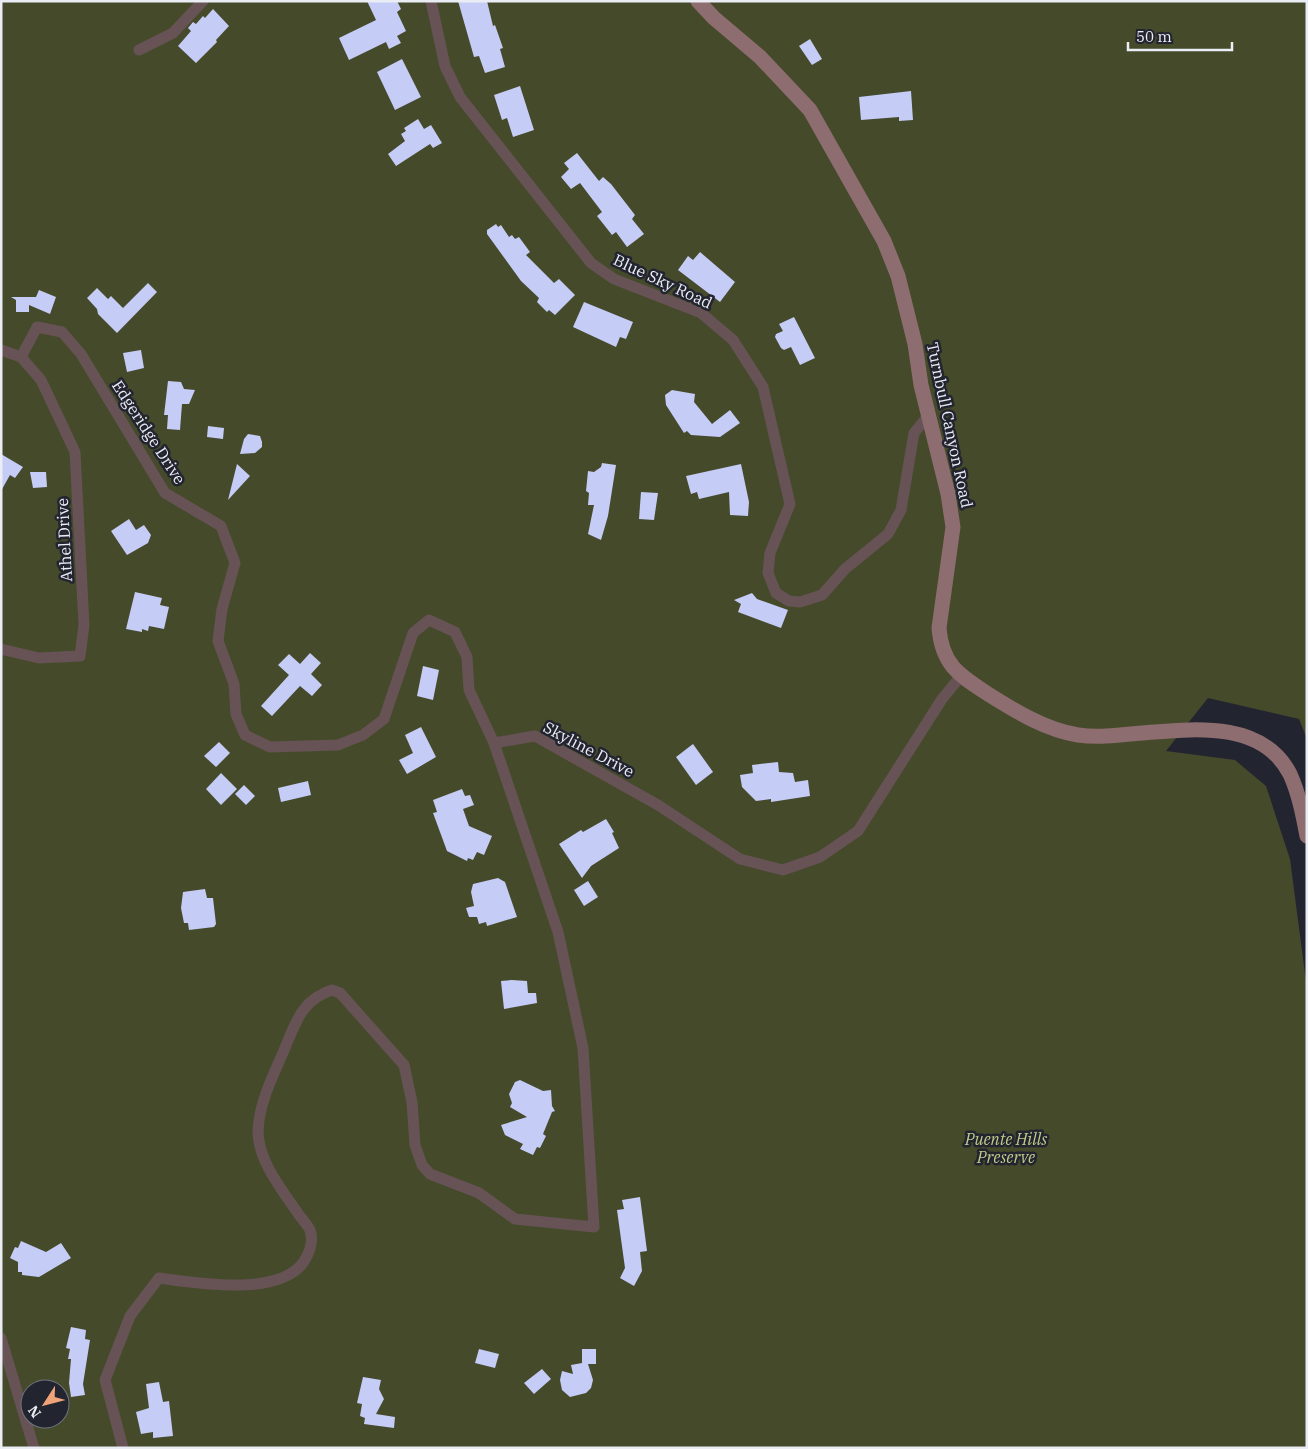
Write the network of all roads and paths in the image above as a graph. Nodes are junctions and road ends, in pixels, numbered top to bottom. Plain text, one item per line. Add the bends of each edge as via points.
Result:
1 (203, 1) edge
2 (431, 1) edge
3 (698, 1) edge
4 (139, 50) dead end
5 (1, 350) edge
6 (20, 356) junction
7 (929, 415) junction
8 (1, 649) edge
9 (961, 676) junction
10 (494, 743) junction
11 (1307, 836) edge
12 (1, 1338) edge
13 (34, 1448) edge
14 (123, 1448) edge

1 - 4 street via 173,33
2 - 7 street, Blue Sky Road via 445,66 460,97 591,263 614,278 701,314 733,340 763,387 790,504 770,553 768,573 776,593 800,602 822,595 845,569 888,534 901,510 914,432
3 - 7 street, Turnbull Canyon Road via 810,110 884,241 898,276
5 - 6 street
6 - 8 street, Athel Drive via 41,380 75,452 84,626 80,656 40,658
6 - 10 street, Edgeridge Drive via 37,327 62,332 81,354 165,493 221,526 235,563 222,608 218,641 234,684 236,714 245,735 270,747 338,744 363,735 384,719 413,634 430,620 455,632 467,657 469,690
7 - 9 street, Turnbull Canyon Road via 948,494 952,527 940,609 940,643 951,666
9 - 10 street, Skyline Drive via 942,699 858,831 820,857 783,870 740,859 658,805 534,736
9 - 11 street, Turnbull Canyon Road via 1026,716 1077,734 1102,736 1213,730 1260,742 1289,773
10 - 14 street via 558,932 583,1048 594,1226 515,1219 478,1193 430,1174 422,1165 415,1145 412,1102 404,1065 340,993 332,990 317,994 298,1015 266,1093 258,1131 266,1164 310,1230 311,1246 304,1264 274,1281 221,1286 159,1278 130,1316 105,1380
12 - 13 street

